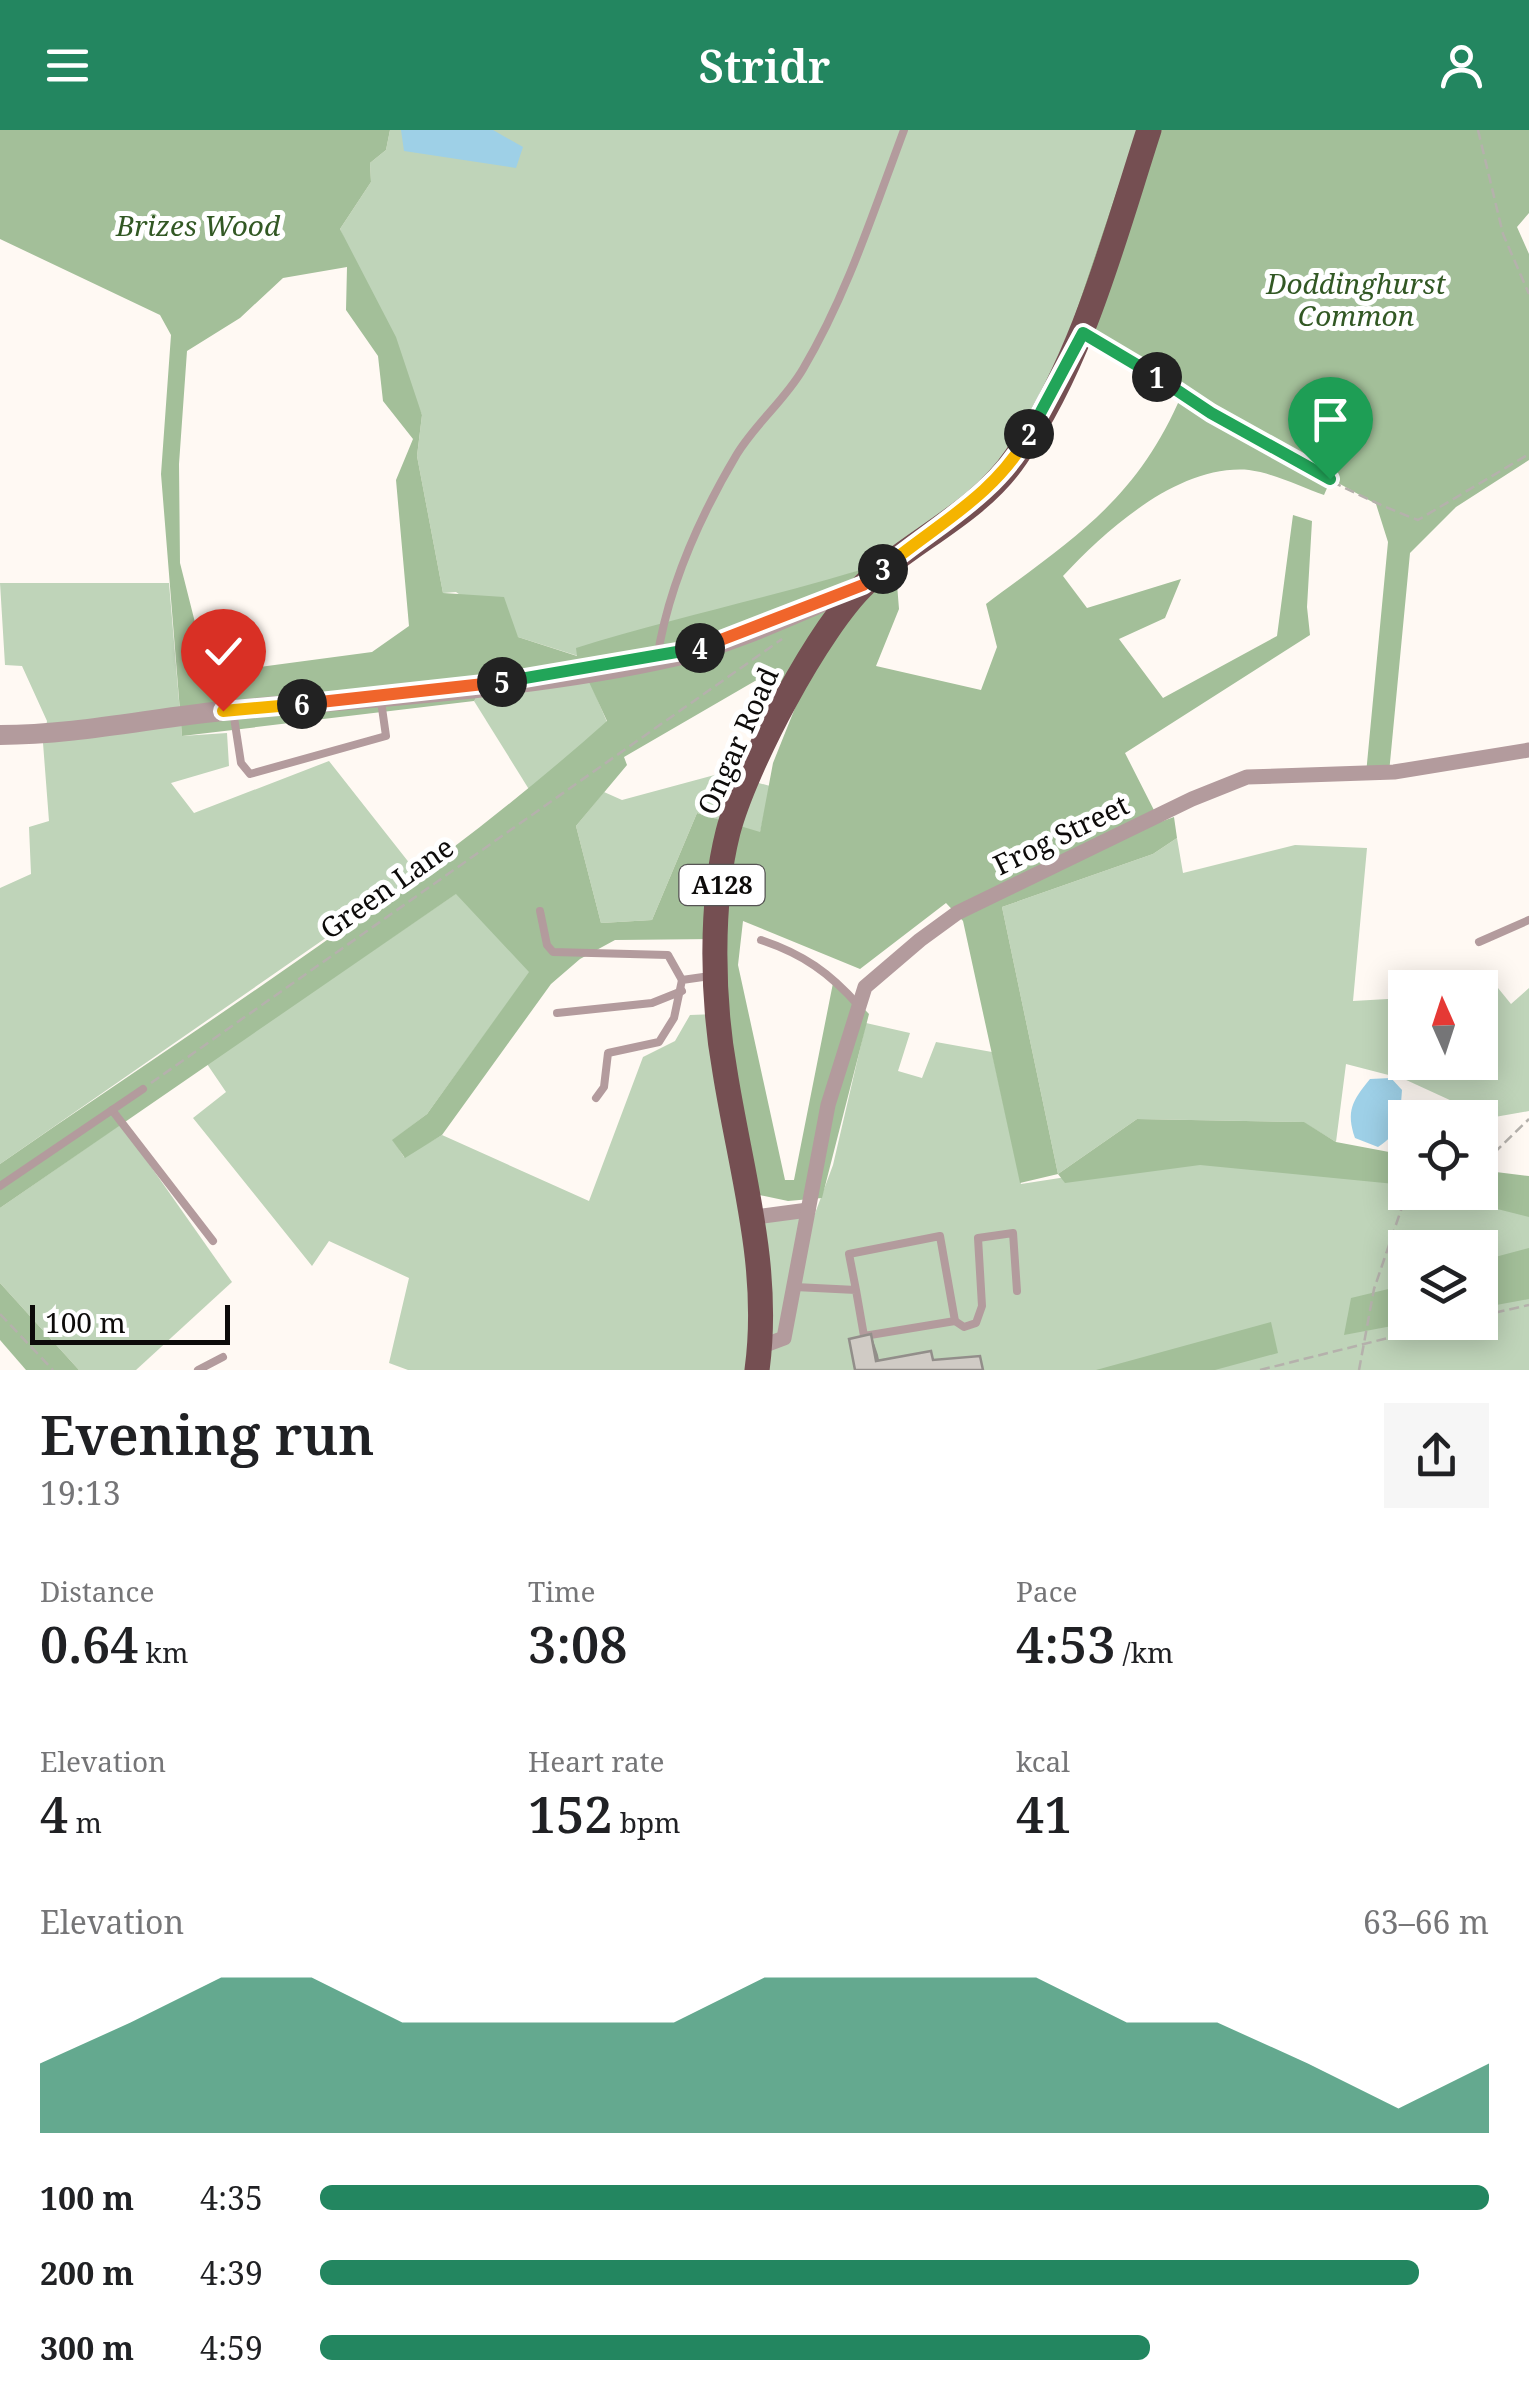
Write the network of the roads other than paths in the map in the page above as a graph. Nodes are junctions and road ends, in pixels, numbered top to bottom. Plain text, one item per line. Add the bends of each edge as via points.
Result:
1 (904, 130) edge
2 (1149, 130) edge
3 (863, 585) junction
4 (815, 604) junction
5 (831, 628) junction
6 (657, 659) junction
7 (380, 697) junction
8 (234, 710) junction
9 (0, 735) edge
10 (1529, 750) edge
11 (540, 911) dead end
12 (1529, 920) edge
13 (761, 940) dead end
14 (1478, 942) dead end
15 (715, 976) junction
16 (682, 980) junction
17 (682, 991) junction
18 (860, 1006) junction
19 (557, 1013) dead end
20 (144, 1088) road end
21 (596, 1098) dead end
22 (112, 1110) junction
23 (0, 1186) edge
24 (808, 1210) junction
25 (755, 1217) junction
26 (212, 1241) dead end
27 (795, 1287) junction
28 (856, 1290) junction
29 (1017, 1292) dead end
30 (955, 1321) junction
31 (223, 1358) dead end
32 (759, 1359) edge
33 (198, 1370) edge

1 - 6 lane via 859,251 803,370 738,453 698,533 665,608
2 - 3 main road, Ongar Road / A128 via 1083,333 1015,458 972,504
3 - 4 street
3 - 5 main road, Ongar Road / A128
4 - 5 street
4 - 6 street via 727,640
5 - 15 main road, Ongar Road / A128 via 780,713 728,831
6 - 7 street
7 - 8 street
7 - 8 lane via 386,736 250,774 241,763
8 - 9 street
10 - 18 street, Frog Street via 1394,772 1247,777 957,913 865,987
11 - 16 lane via 554,952 668,956
12 - 14 lane
13 - 18 lane via 801,954
15 - 16 lane
15 - 25 main road, Ongar Road / A128 via 724,1072
16 - 17 lane
17 - 19 lane via 652,1003
17 - 21 lane via 659,1042 608,1054
18 - 24 street, Frog Street via 828,1106
20 - 22 lane
22 - 23 lane
22 - 26 lane
24 - 25 street
24 - 27 street, Frog Street
25 - 32 main road, Ongar Road / A128
27 - 28 lane
27 - 32 street, Frog Street via 784,1338
28 - 30 lane via 864,1336
28 - 30 lane via 849,1254 940,1236
29 - 30 lane via 1012,1234 978,1238 982,1306 976,1323
31 - 33 lane

